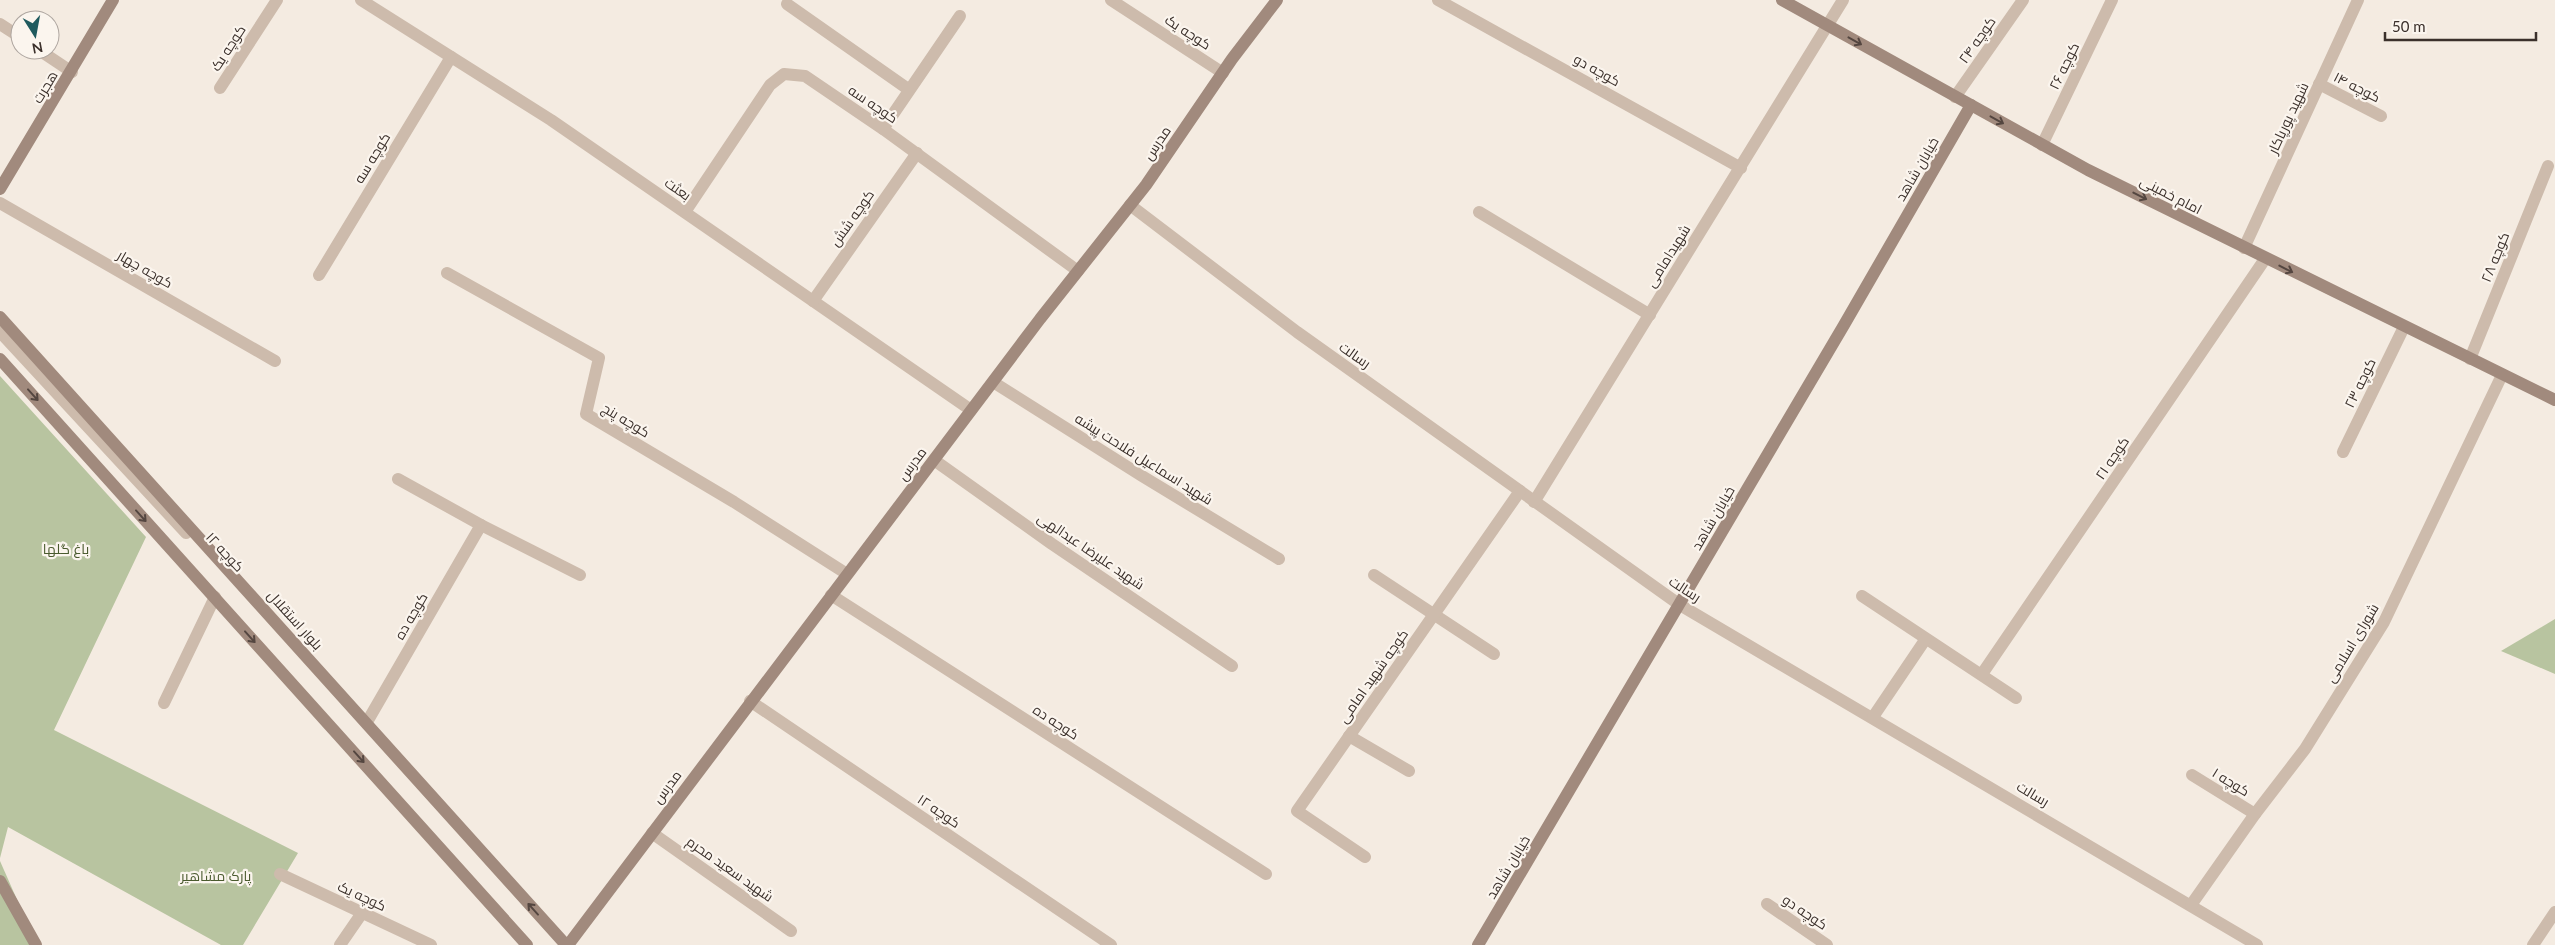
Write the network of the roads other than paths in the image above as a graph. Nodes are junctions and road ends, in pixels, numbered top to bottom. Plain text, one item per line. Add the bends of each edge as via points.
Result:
1 (113, 0) edge
2 (277, 0) edge
3 (362, 0) edge
4 (1111, 0) edge
5 (1277, 0) edge
6 (1438, 0) edge
7 (1782, 0) edge
8 (1843, 0) edge
9 (2023, 0) edge
10 (2112, 0) edge
11 (2358, 0) edge
12 (787, 4) dead end
13 (381, 5) edge
14 (960, 16) dead end
15 (1828, 26) junction
16 (451, 57) junction
17 (54, 60) edge
18 (72, 72) junction
19 (1222, 73) junction
20 (2319, 84) junction
21 (220, 88) dead end
22 (908, 89) junction
23 (1956, 97) junction
24 (1971, 105) junction
25 (2381, 116) dead end
26 (883, 128) junction
27 (2042, 145) junction
28 (916, 153) junction
29 (2548, 166) dead end
30 (1740, 168) junction
31 (0, 189) edge
32 (0, 203) edge
33 (1130, 205) junction
34 (685, 212) junction
35 (1479, 212) dead end
36 (2244, 248) junction
37 (2265, 259) junction
38 (1078, 271) junction
39 (447, 273) dead end
40 (319, 275) dead end
41 (813, 301) junction
42 (1650, 315) junction
43 (0, 317) edge
44 (2404, 327) junction
45 (0, 332) edge
46 (0, 359) edge
47 (2470, 359) junction
48 (275, 361) dead end
49 (2502, 375) junction
50 (993, 382) junction
51 (2555, 400) edge
52 (972, 410) junction
53 (2343, 452) dead end
54 (934, 460) junction
55 (398, 479) dead end
56 (1520, 491) junction
57 (1534, 502) junction
58 (481, 526) junction
59 (1279, 559) dead end
60 (847, 574) junction
61 (580, 575) dead end
62 (1374, 575) dead end
63 (831, 595) junction
64 (1862, 596) dead end
65 (215, 598) junction
66 (1680, 605) junction
67 (1434, 613) junction
68 (1925, 640) junction
69 (1494, 654) dead end
70 (1232, 666) dead end
71 (1982, 674) junction
72 (2016, 698) dead end
73 (750, 701) junction
74 (164, 703) dead end
75 (1873, 717) junction
76 (367, 722) junction
77 (1349, 736) junction
78 (1409, 771) dead end
79 (2192, 775) dead end
80 (428, 793) junction
81 (2254, 814) junction
82 (652, 833) junction
83 (1365, 857) dead end
84 (280, 874) dead end
85 (1266, 874) dead end
86 (0, 881) edge
87 (1767, 904) dead end
88 (2191, 905) junction
89 (2555, 912) edge
90 (362, 913) junction
91 (791, 931) dead end
92 (36, 945) edge
93 (340, 945) edge
94 (431, 945) edge
95 (527, 945) edge
96 (567, 945) edge
97 (1111, 945) edge
98 (1478, 945) edge
99 (1827, 945) edge
100 (2257, 945) edge
101 (2533, 945) edge

1 - 18 main road, هجرت
2 - 21 street, کوچه یک
3 - 13 street, بعثت
4 - 19 street, کوچه یک
5 - 19 main road, مدرس
6 - 30 street, کوچه دو
7 - 15 main road, امام خمینی
8 - 15 street, شهیدامامی
9 - 23 street, کوچه ۲۴
10 - 27 street, کوچه ۲۶
11 - 20 street, شهید پورپاکار
12 - 22 street
13 - 16 street, بعثت
14 - 22 street
15 -> 23 main road, امام خمینی
15 - 30 street, شهیدامامی
16 - 34 street, بعثت via 551,120
16 - 40 street, کوچه سه
17 - 18 street
18 - 31 main road, هجرت
19 - 33 main road, مدرس
20 - 25 street, کوچه ۱۴
20 - 36 street, شهید پورپاکار
22 - 26 street
23 - 24 main road, امام خمینی
24 -> 27 main road, امام خمینی
24 - 66 main road, خیابان شاهد
26 - 28 street, کوچه سه
26 - 34 street, کوچه سه via 805,76 784,74 770,84
27 -> 36 main road, امام خمینی
28 - 38 street, کوچه سه
28 - 41 street, کوچه شش
29 - 47 street, کوچه ۲۸
30 - 42 street, شهیدامامی
32 - 48 street, کوچه چهار
33 - 38 main road, مدرس
33 - 56 street, رسالت via 1297,332
34 - 41 street, بعثت
35 - 42 street
36 - 37 main road, امام خمینی
37 -> 44 main road, امام خمینی
37 - 71 street, کوچه ۲۱
38 - 50 main road, مدرس
39 - 60 street, کوچه پنج via 599,358 586,414
41 - 52 street, بعثت
42 - 57 street, شهیدامامی
43 - 76 main road, بلوار استقلال
44 - 47 main road, امام خمینی
44 - 53 street, کوچه ۲۳
45 - 80 street, کوچه ۱۲
46 -> 65 main road
47 - 49 main road, امام خمینی
49 - 51 main road, امام خمینی
49 - 81 street, شورای اسلامی via 2384,622 2305,748
50 - 52 main road, مدرس
50 - 59 street, شهید اسماعیل فلاحت پیشه
52 - 54 main road, مدرس
54 - 60 main road, مدرس
54 - 70 street, شهید علیرضا عبدالهی
55 - 58 street
56 - 57 street, رسالت
56 - 67 street, کوچه شهید امامی
57 - 66 street, رسالت
58 - 61 street
58 - 76 street, کوچه ده
60 - 63 main road, مدرس
62 - 67 street
63 - 73 main road, مدرس
63 - 85 street, کوچه ده
64 - 68 street
65 - 74 street
65 -> 95 main road
66 - 75 street, رسالت
66 - 98 main road, خیابان شاهد
67 - 69 street
67 - 77 street, کوچه شهید امامی
68 - 71 street
68 - 75 street
71 - 72 street
73 - 82 main road, مدرس
73 - 97 street, کوچه ۱۲
75 - 88 street, رسالت
76 - 80 main road, بلوار استقلال
77 - 78 street
77 - 83 street, کوچه شهید امامی via 1297,810
79 - 81 street, کوچه ۱
96 -> 80 main road, بلوار استقلال
81 - 88 street, شورای اسلامی
82 - 91 street, شهید سعید محرم
82 - 96 main road, مدرس
84 - 90 street, کوچه یک
86 - 92 main road
87 - 99 street, کوچه دو
88 - 100 street, رسالت
89 - 101 street
90 - 93 street
90 - 94 street, کوچه یک

